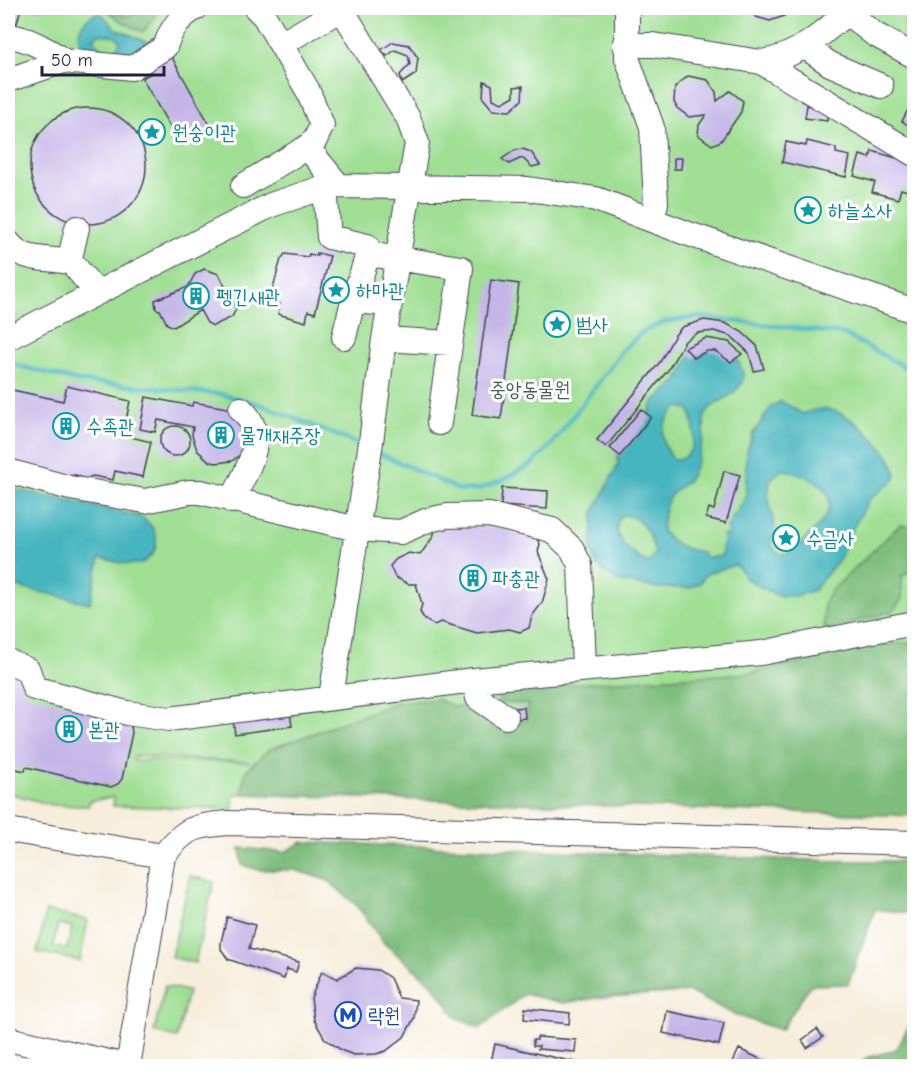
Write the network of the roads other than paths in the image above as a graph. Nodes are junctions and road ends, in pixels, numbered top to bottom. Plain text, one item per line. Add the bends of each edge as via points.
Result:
1 (196, 8) edge
2 (256, 8) edge
3 (342, 8) edge
4 (627, 8) edge
5 (848, 10) edge
6 (8, 36) edge
7 (281, 44) junction
8 (625, 45) junction
9 (804, 46) junction
10 (915, 56) edge
11 (64, 61) junction
12 (761, 62) junction
13 (8, 80) edge
14 (880, 86) dead end
15 (307, 147) junction
16 (915, 154) edge
17 (243, 186) dead end
18 (332, 186) junction
19 (409, 187) junction
20 (652, 220) junction
21 (77, 228) dead end
22 (9, 249) edge
23 (368, 254) junction
24 (399, 257) junction
25 (69, 262) junction
26 (96, 293) junction
27 (353, 301) junction
28 (390, 304) junction
29 (915, 311) edge
30 (344, 337) dead end
31 (8, 338) edge
32 (384, 339) junction
33 (450, 343) junction
34 (241, 409) dead end
35 (439, 423) dead end
36 (8, 471) edge
37 (232, 501) junction
38 (357, 529) junction
39 (915, 623) edge
40 (8, 661) edge
41 (584, 668) junction
42 (474, 680) junction
43 (331, 697) junction
44 (507, 717) dead end
45 (8, 830) edge
46 (915, 843) edge
47 (162, 856) junction
48 (8, 1039) edge
49 (127, 1066) edge

1 - 11 street via 178,21 165,47 132,68
2 - 7 street
3 - 7 street
3 - 19 street via 414,128 417,143
4 - 8 street
5 - 9 street
5 - 10 street via 874,34
6 - 11 street
7 - 15 street via 322,125
8 - 12 street via 653,45
8 - 20 street via 633,79 652,127 656,202
9 - 12 street via 787,56
9 - 14 street via 830,64
11 - 13 street
12 - 16 street
15 - 17 street
15 - 18 street
18 - 19 street
18 - 23 street via 329,237 367,246
18 - 26 street via 271,206
19 - 20 street via 528,189 596,200
19 - 24 street
20 - 29 street
21 - 25 street
22 - 25 street via 36,260
23 - 24 street
23 - 27 street
24 - 28 street
24 - 33 street via 461,268
25 - 26 street via 80,270
26 - 31 street
27 - 28 street
27 - 30 street
28 - 32 street
32 - 33 street
32 - 38 street
33 - 35 street
34 - 37 street via 252,419 257,439
36 - 37 street via 70,488 145,501 189,492
37 - 38 street
38 - 41 street via 400,532 447,516 489,515 552,530 572,549 580,566
38 - 43 street
39 - 41 street via 761,653
40 - 43 street via 28,670 34,688 127,713 169,719
41 - 42 street
42 - 43 street
42 - 44 street via 478,698
45 - 47 street
46 - 47 street via 228,823 195,826 179,836
47 - 49 street
48 - 49 street

